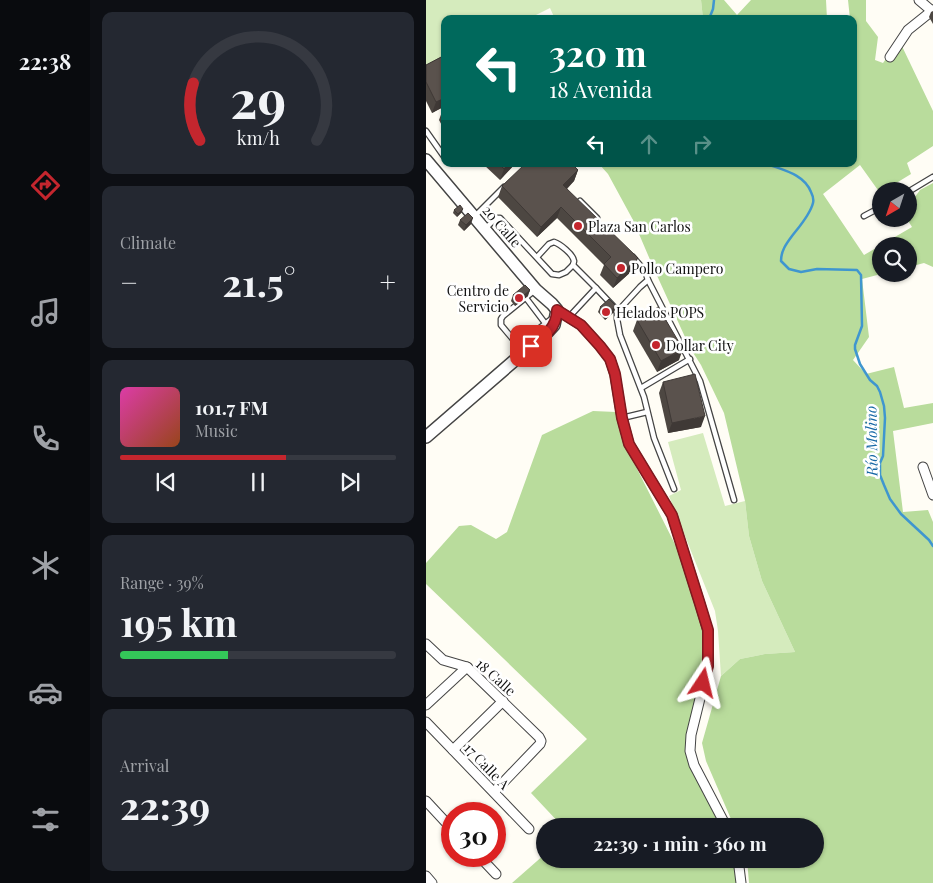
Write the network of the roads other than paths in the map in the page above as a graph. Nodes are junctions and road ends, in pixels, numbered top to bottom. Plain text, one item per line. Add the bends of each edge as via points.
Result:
1 (919, 0) edge
2 (932, 10) edge
3 (890, 57) dead end
4 (426, 131) edge
5 (441, 152) edge
6 (426, 160) edge
7 (933, 177) edge
8 (510, 182) edge
9 (917, 187) edge
10 (580, 201) edge
11 (872, 212) edge
12 (864, 216) dead end
13 (474, 217) junction
14 (600, 222) edge
15 (484, 228) junction
16 (628, 251) edge
17 (537, 257) junction
18 (573, 265) junction
19 (648, 280) junction
20 (596, 288) junction
21 (536, 290) junction
22 (526, 298) junction
23 (662, 306) junction
24 (655, 311) edge
25 (557, 312) junction
26 (617, 312) junction
27 (569, 317) junction
28 (545, 324) junction
29 (690, 359) junction
30 (641, 388) junction
31 (647, 412) junction
32 (622, 418) junction
33 (426, 437) edge
34 (923, 467) dead end
35 (674, 490) dead end
36 (933, 494) edge
37 (734, 500) dead end
38 (426, 644) edge
39 (467, 667) junction
40 (503, 701) junction
41 (426, 705) edge
42 (426, 722) edge
43 (453, 750) junction
44 (494, 792) junction
45 (426, 801) edge
46 (441, 817) edge
47 (722, 818) edge
48 (529, 829) dead end
49 (489, 867) edge
50 (739, 868) edge
51 (496, 874) dead end
52 (426, 876) edge
53 (432, 883) edge
54 (741, 883) edge

1 - 2 street
2 - 3 street via 908,30
4 - 5 lane
6 - 13 street, 20 Calle
7 - 9 lane
8 - 13 lane
10 - 14 lane
11 - 12 lane
13 - 15 street, 20 Calle
15 - 17 lane via 500,218
15 - 21 street, 20 Calle
16 - 19 lane via 645,271
17 - 18 lane via 552,274 559,276
17 - 18 lane via 554,242 572,257
18 - 20 lane
19 - 23 lane
19 - 26 lane
20 - 26 lane
20 - 27 lane
21 - 22 lane
21 - 25 street, 20 Calle
22 - 28 lane
22 - 28 lane via 501,319 501,325 519,344
23 - 24 lane
23 - 29 lane
25 - 27 street
25 - 28 lane
25 - 33 street via 554,325 541,339
26 - 30 lane via 620,334
27 - 32 street via 581,325 610,359
29 - 30 lane
29 - 37 lane via 700,380
30 - 31 lane
31 - 32 lane
31 - 35 lane
32 - 47 street via 629,444 672,515 708,630 708,666 690,751
34 - 36 street
38 - 39 street, 18 Calle via 444,660
39 - 40 street, 18 Calle
39 - 41 street
40 - 43 street
40 - 44 street, 18 Calle via 541,740
42 - 43 street, 17 Calle A
43 - 44 street, 17 Calle A
44 - 48 street, 17 Calle A
45 - 46 street
49 - 51 street
50 - 54 street
52 - 53 street

